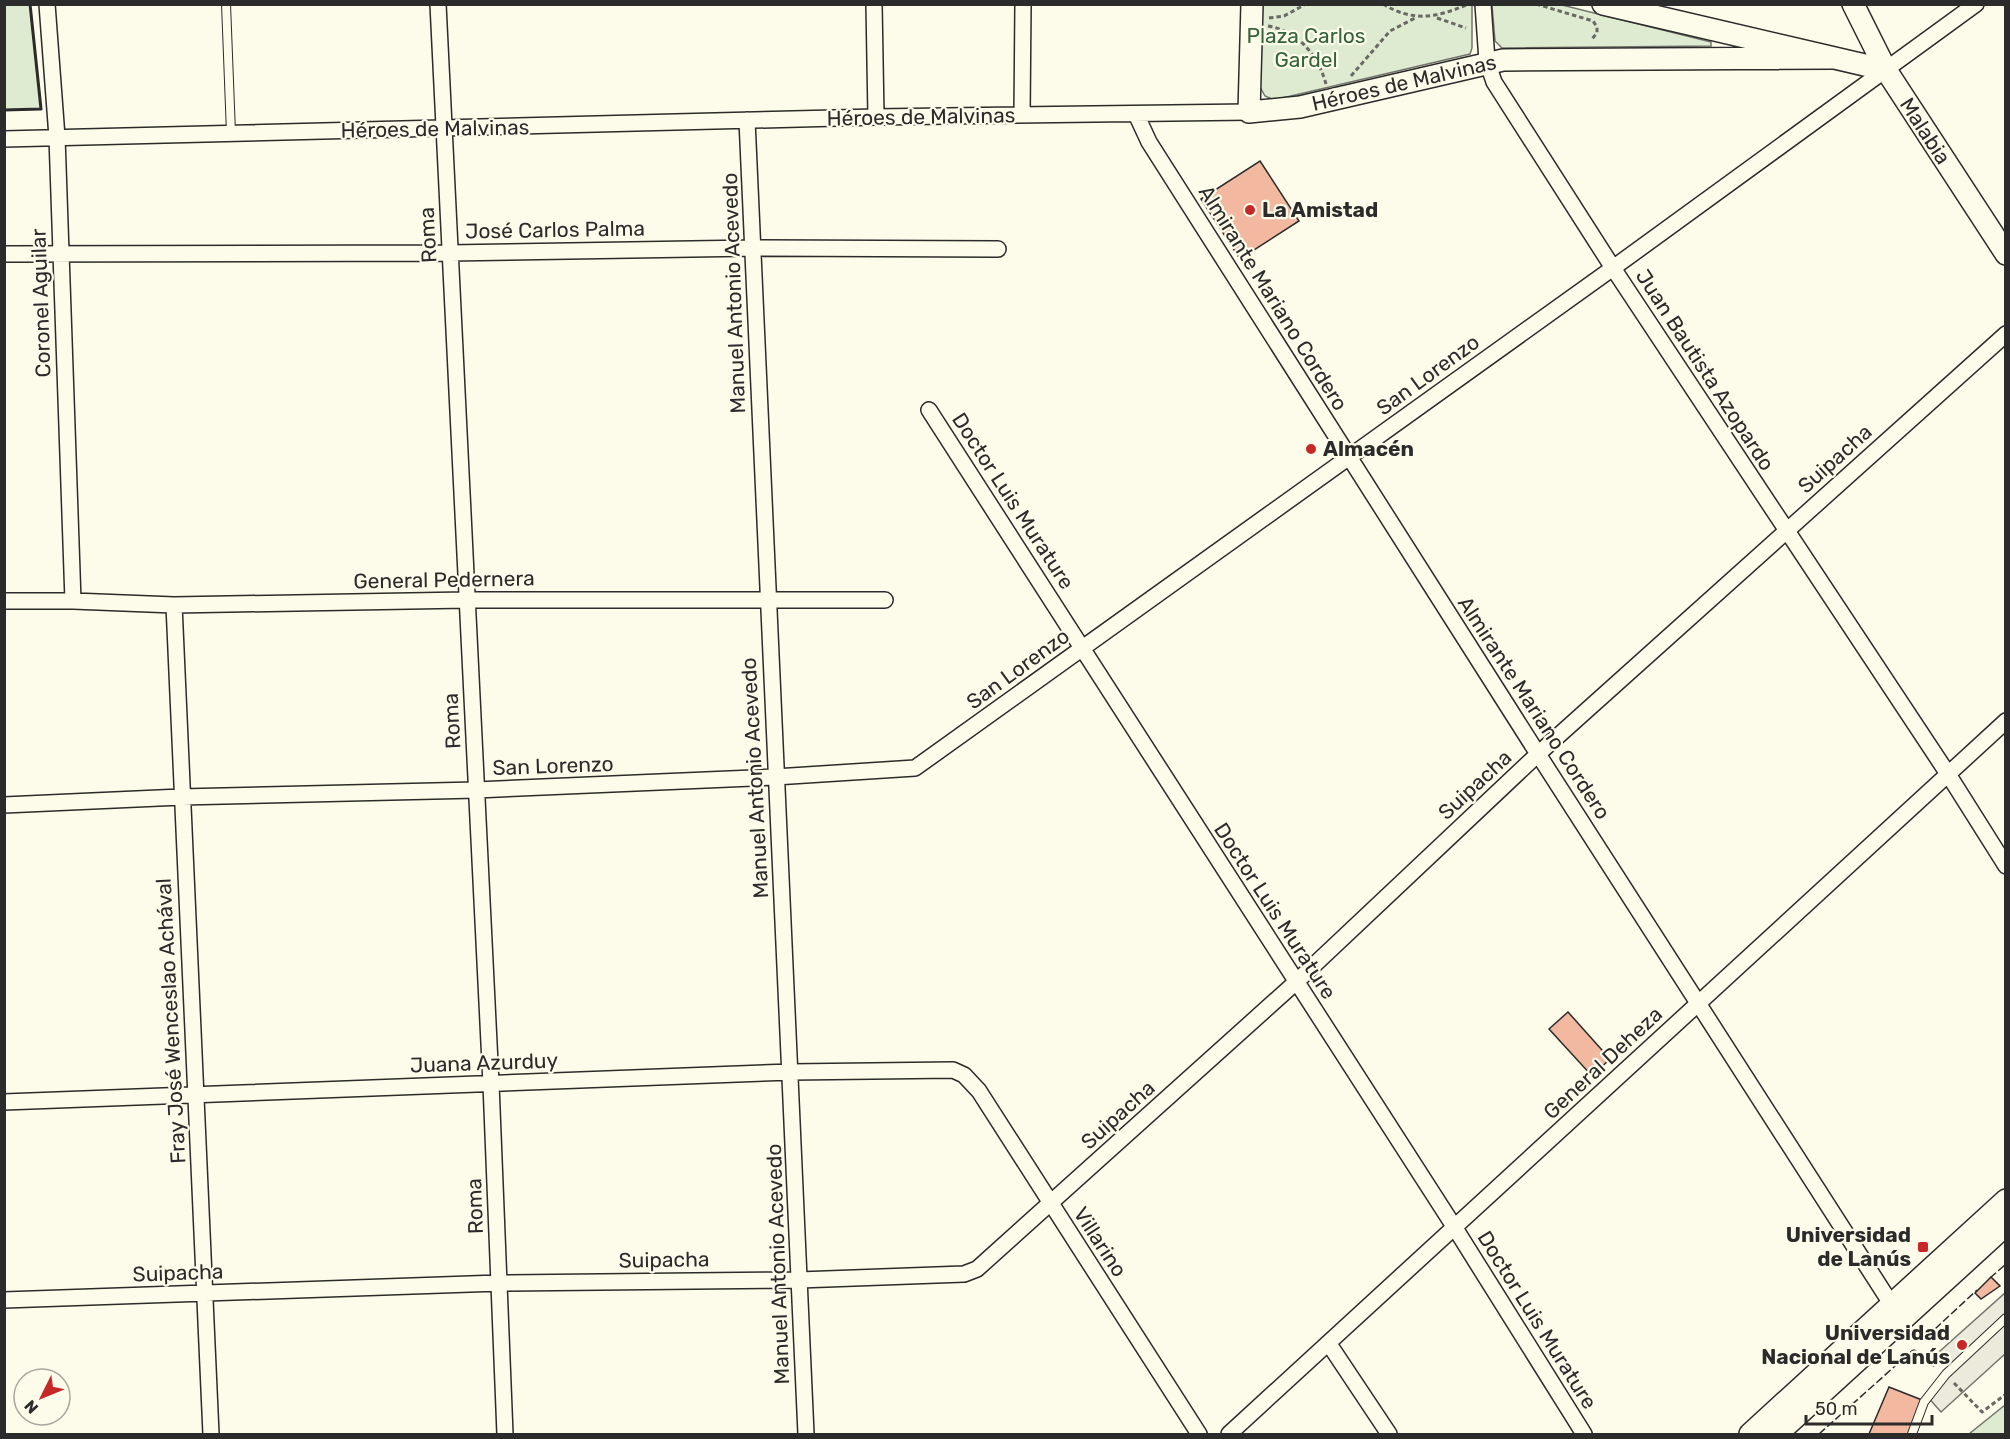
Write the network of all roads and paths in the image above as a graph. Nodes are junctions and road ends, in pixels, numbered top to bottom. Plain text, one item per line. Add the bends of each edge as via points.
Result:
1 (46, 4) edge
2 (226, 4) edge
3 (438, 4) edge
4 (874, 4) edge
5 (1023, 4) edge
6 (1306, 4) edge
7 (1383, 4) edge
8 (1483, 4) edge
9 (1536, 4) edge
10 (1603, 4) edge
11 (1853, 4) edge
12 (1976, 4) edge
13 (1466, 5) edge
14 (1252, 16) edge
15 (1435, 17) junction
16 (1415, 18) junction
17 (1467, 28) dead end
18 (1586, 41) dead end
19 (1832, 58) junction
20 (1487, 62) junction
21 (1886, 70) junction
22 (1338, 98) junction
23 (1249, 112) junction
24 (1136, 114) junction
25 (1022, 115) junction
26 (876, 117) junction
27 (747, 120) junction
28 (443, 129) junction
29 (231, 133) junction
30 (57, 137) junction
31 (4, 139) edge
32 (753, 248) junction
33 (998, 249) dead end
34 (450, 253) junction
35 (4, 254) edge
36 (60, 254) junction
37 (2006, 254) edge
38 (1613, 268) junction
39 (2006, 334) edge
40 (929, 410) dead end
41 (1349, 457) junction
42 (1786, 531) junction
43 (466, 600) junction
44 (885, 600) dead end
45 (4, 601) edge
46 (73, 601) junction
47 (767, 601) junction
48 (174, 605) junction
49 (1082, 648) junction
50 (2006, 722) edge
51 (1538, 754) junction
52 (1948, 774) junction
53 (775, 777) junction
54 (477, 790) junction
55 (182, 797) junction
56 (4, 805) edge
57 (2006, 866) edge
58 (1295, 983) junction
59 (1699, 1003) junction
60 (791, 1072) junction
61 (964, 1074) joint
62 (491, 1084) junction
63 (196, 1093) junction
64 (4, 1102) edge
65 (2006, 1200) edge
66 (1051, 1204) junction
67 (2006, 1225) edge
68 (1455, 1228) junction
69 (799, 1280) junction
70 (499, 1283) junction
71 (205, 1293) junction
72 (4, 1300) edge
73 (1897, 1313) junction
74 (2006, 1318) edge
75 (1329, 1344) junction
76 (1913, 1350) dead end
77 (1946, 1374) junction
78 (2006, 1394) edge
79 (211, 1434) edge
80 (505, 1434) edge
81 (806, 1434) edge
82 (1199, 1434) edge
83 (1229, 1434) edge
84 (1389, 1434) edge
85 (1584, 1434) edge
86 (1750, 1434) edge
87 (1777, 1434) edge
88 (1912, 1434) edge

1 - 30 street, Coronel Aguilar
2 - 29 lane
3 - 28 street, Roma
4 - 26 street
5 - 25 street
6 - 14 path via 1284,16
7 - 16 path
8 - 20 street, Juan Bautista Azopardo
9 - 18 path via 1593,21 1597,33
10 - 19 street, Héroes de Malvinas
11 - 21 street, Malabia
12 - 21 street, San Lorenzo
13 - 15 path
14 - 22 path via 1284,30 1307,47
14 - 23 street
15 - 16 path
15 - 17 path
16 - 22 path via 1390,31 1362,60
19 - 20 street, Héroes de Malvinas
19 - 21 street, Héroes de Malvinas
20 - 22 street, Héroes de Malvinas
20 - 38 street, Juan Bautista Azopardo via 1494,82
21 - 37 street, Malabia
21 - 38 street, San Lorenzo
22 - 23 street, Héroes de Malvinas
23 - 24 street, Héroes de Malvinas
24 - 25 street, Héroes de Malvinas
24 - 41 street, Almirante Mariano Cordero via 1149,142
25 - 26 street, Héroes de Malvinas
26 - 27 street, Héroes de Malvinas
27 - 28 street, Héroes de Malvinas
27 - 32 street, Manuel Antonio Acevedo
28 - 29 street, Héroes de Malvinas
28 - 34 street, Roma
29 - 30 street, Héroes de Malvinas
30 - 31 street, Héroes de Malvinas
30 - 36 street, Coronel Aguilar
32 - 33 street, José Carlos Palma
32 - 34 street, José Carlos Palma
32 - 47 street, Manuel Antonio Acevedo
34 - 36 street, José Carlos Palma
34 - 43 street, Roma
35 - 36 street, José Carlos Palma
36 - 46 street, Coronel Aguilar
38 - 41 street, San Lorenzo
38 - 42 street, Juan Bautista Azopardo
39 - 42 street, Suipacha
40 - 49 street, Doctor Luis Murature
41 - 49 street, San Lorenzo
41 - 51 street, Almirante Mariano Cordero
42 - 51 street, Suipacha
42 - 52 street, Juan Bautista Azopardo
43 - 47 street, General Pedernera
43 - 48 street, General Pedernera
43 - 54 street, Roma
44 - 47 street, General Pedernera
45 - 46 street, General Pedernera
46 - 48 street, General Pedernera
47 - 53 street, Manuel Antonio Acevedo
48 - 55 street, Fray José Wenceslao Achával
49 - 53 street, San Lorenzo via 915,768
49 - 58 street, Doctor Luis Murature
50 - 52 street, General Deheza
51 - 58 street, Suipacha
51 - 59 street, Almirante Mariano Cordero
52 - 57 street, Juan Bautista Azopardo
52 - 59 street, General Deheza
53 - 54 street, San Lorenzo
53 - 60 street, Manuel Antonio Acevedo
54 - 55 street, San Lorenzo
54 - 62 street, Roma
55 - 56 street, San Lorenzo
55 - 63 street, Fray José Wenceslao Achával
58 - 66 street, Suipacha
58 - 68 street, Doctor Luis Murature
59 - 68 street, General Deheza
59 - 73 street, Almirante Mariano Cordero
60 - 61 street, Juana Azurduy via 945,1070
60 - 62 street, Juana Azurduy
60 - 69 street, Manuel Antonio Acevedo
61 - 66 street, Villarino via 979,1091
62 - 63 street, Juana Azurduy
62 - 70 street, Roma
63 - 64 street, Juana Azurduy
63 - 71 street, Fray José Wenceslao Achával
65 - 73 street
66 - 69 street, Suipacha via 988,1262 964,1274
66 - 82 street, Villarino
67 - 73 street
68 - 75 street, General Deheza
68 - 85 street, Doctor Luis Murature
69 - 70 street, Suipacha
69 - 81 street, Manuel Antonio Acevedo
70 - 71 street, Suipacha
70 - 80 street, Roma
71 - 72 street, Suipacha
71 - 79 street, Fray José Wenceslao Achával
73 - 86 street
73 - 87 street
74 - 77 lane
75 - 83 street, General Deheza
75 - 84 street
76 - 77 path
77 - 78 path via 1982,1412
77 - 88 lane via 1924,1402

